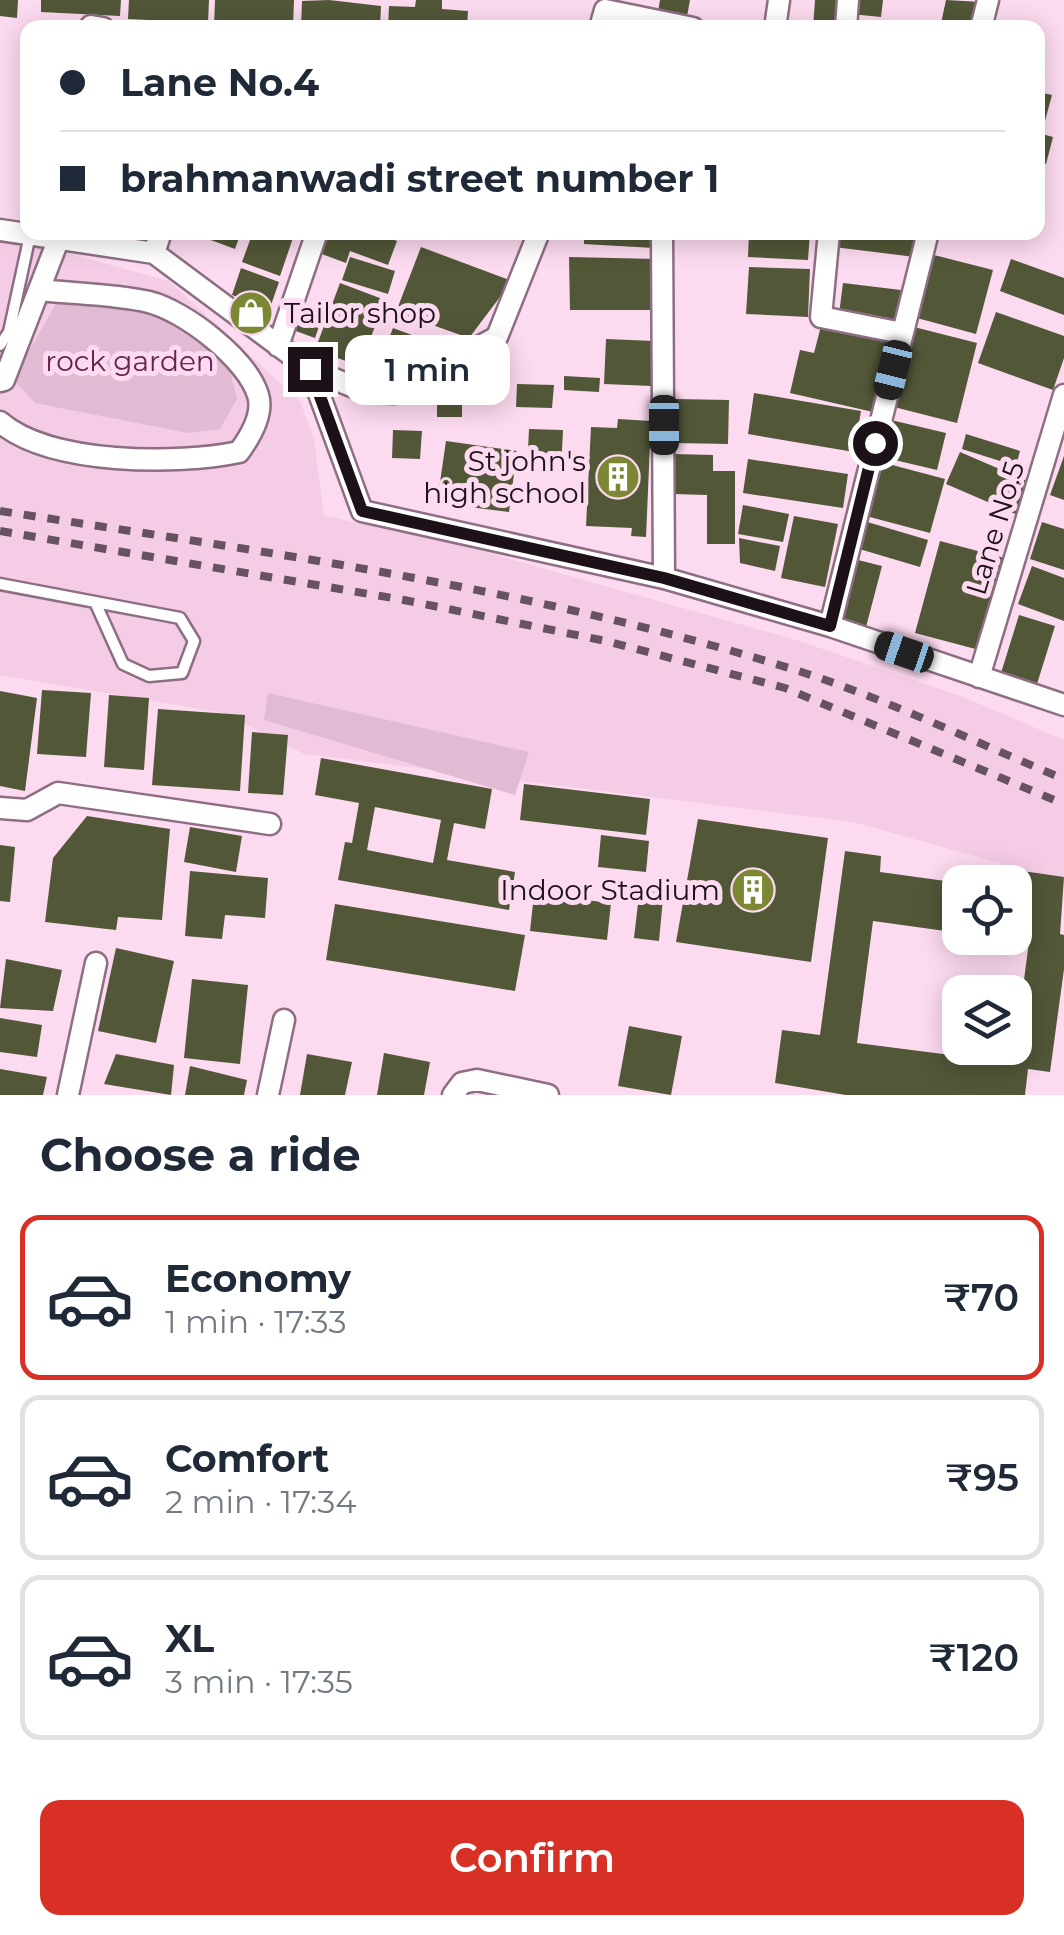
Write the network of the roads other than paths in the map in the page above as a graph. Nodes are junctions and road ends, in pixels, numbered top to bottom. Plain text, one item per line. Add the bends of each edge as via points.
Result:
1 (29, 240) edge
2 (58, 240) edge
3 (99, 240) edge
4 (314, 240) edge
5 (536, 240) edge
6 (662, 240) edge
7 (827, 240) edge
8 (926, 240) edge
9 (158, 243) edge
10 (40, 290) junction
11 (902, 333) junction
12 (0, 345) edge
13 (278, 346) junction
14 (310, 369) junction
15 (0, 381) edge
16 (1064, 395) edge
17 (0, 422) edge
18 (664, 578) junction
19 (0, 584) edge
20 (96, 602) junction
21 (830, 626) junction
22 (979, 677) junction
23 (1064, 705) edge
24 (0, 808) edge
25 (270, 824) dead end
26 (96, 963) dead end
27 (284, 1020) dead end
28 (68, 1095) edge
29 (268, 1095) edge
30 (453, 1095) edge
31 (548, 1095) edge

1 - 12 lane via 9,332
2 - 10 street
3 - 9 street
4 - 13 street
5 - 14 street via 497,337 394,393 366,392
6 - 18 street
7 - 11 street via 822,317
8 - 11 street
9 - 13 street
10 - 15 street
10 - 17 street via 151,302 201,327 244,370 260,398 254,432 239,452 204,460 82,454 13,433
11 - 21 street
13 - 14 street
14 - 18 street via 362,511
16 - 22 street, Lane No.5
18 - 21 street
19 - 20 lane
20 - 20 lane via 180,618 194,642 182,674 149,676 123,664
21 - 22 street
22 - 23 street
24 - 25 street via 26,810 58,792
26 - 28 street
27 - 29 street
30 - 31 street via 462,1083 478,1080

